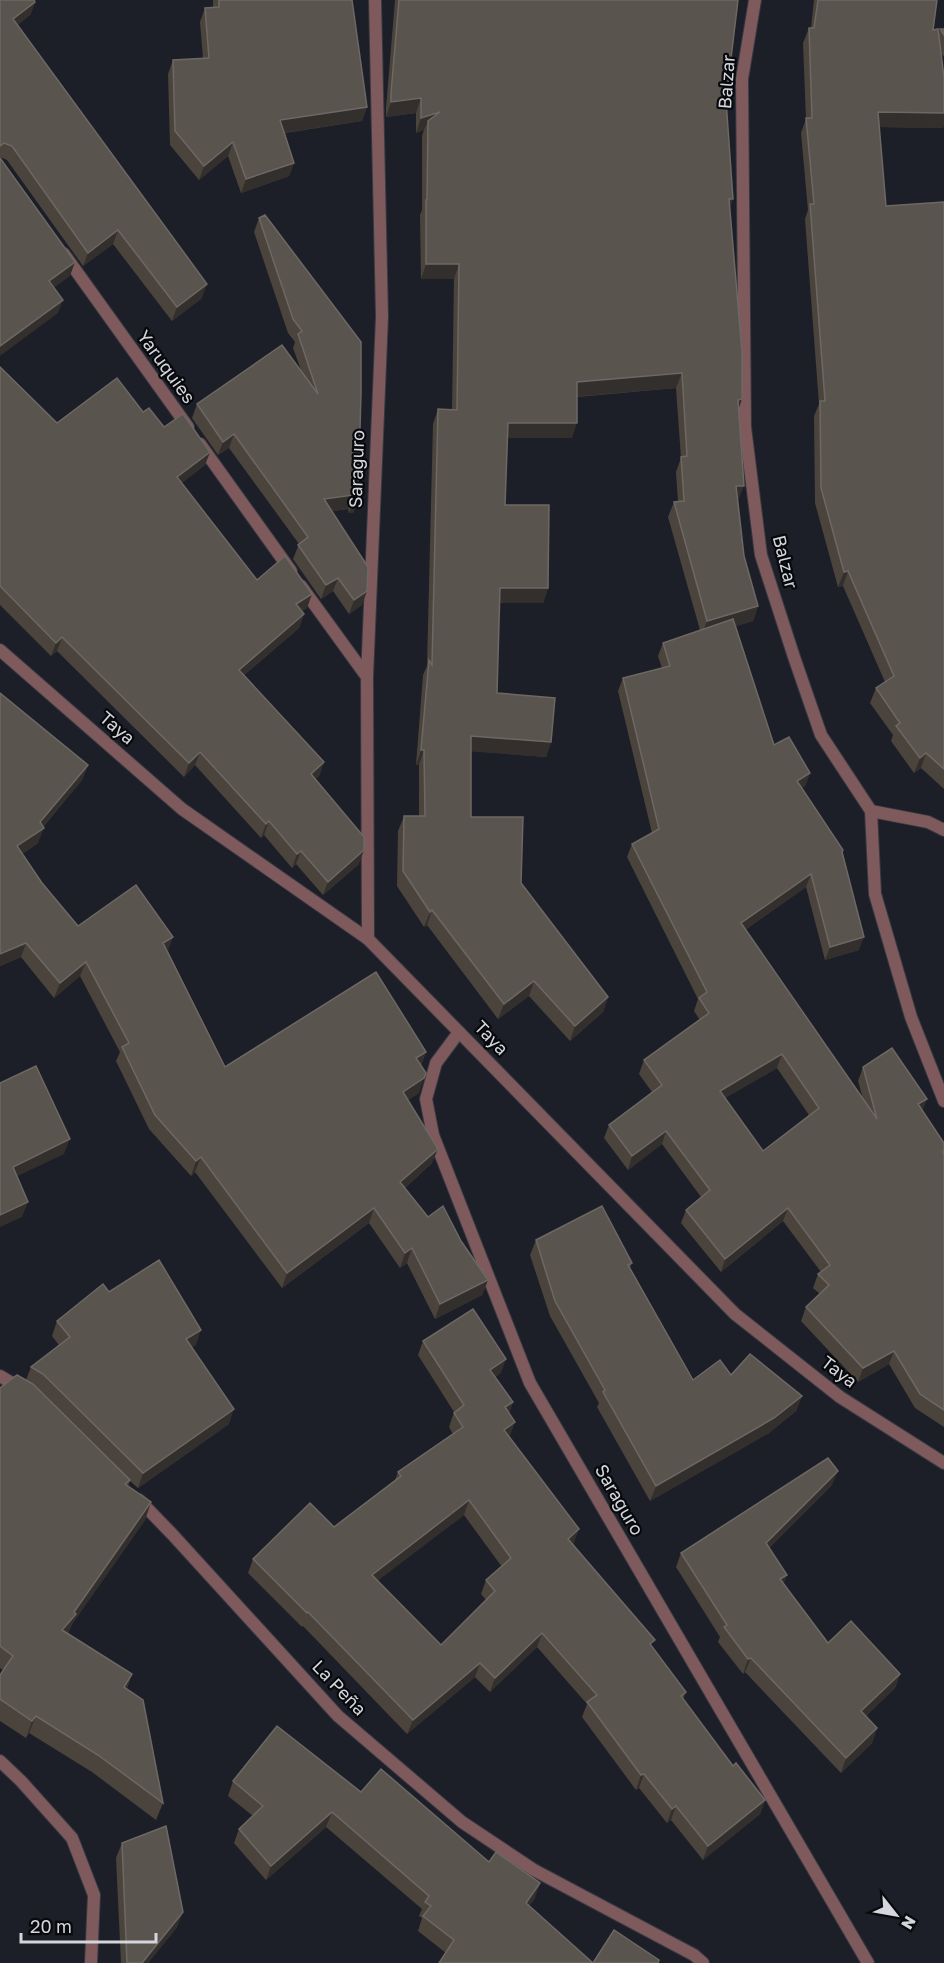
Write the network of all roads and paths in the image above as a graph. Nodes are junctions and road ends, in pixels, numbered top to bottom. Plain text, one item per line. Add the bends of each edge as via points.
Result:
1 (375, 0) edge
2 (755, 0) edge
3 (55, 242) edge
4 (0, 650) edge
5 (367, 677) junction
6 (871, 811) junction
7 (944, 830) edge
8 (368, 939) junction
9 (459, 1032) junction
10 (944, 1101) edge
11 (0, 1376) edge
12 (32, 1395) edge
13 (944, 1463) edge
14 (132, 1494) edge
15 (0, 1761) edge
16 (91, 1963) edge
17 (703, 1963) edge
18 (868, 1963) edge

1 - 5 street, Saraguro via 382,317
2 - 6 street, Balzar via 742,79 744,404 761,555 821,735
3 - 5 street, Yaruquies
4 - 8 street, Taya via 182,809
5 - 8 street, Saraguro
6 - 7 street via 928,822
6 - 10 street via 875,894 911,1017
8 - 9 street, Taya
9 - 13 street, Taya via 735,1314 840,1397
9 - 18 street, Saraguro via 436,1063 426,1099 433,1135 530,1383
11 - 12 street
14 - 17 street, La Peña via 338,1716 462,1822 534,1869
15 - 16 street via 72,1838 94,1895

